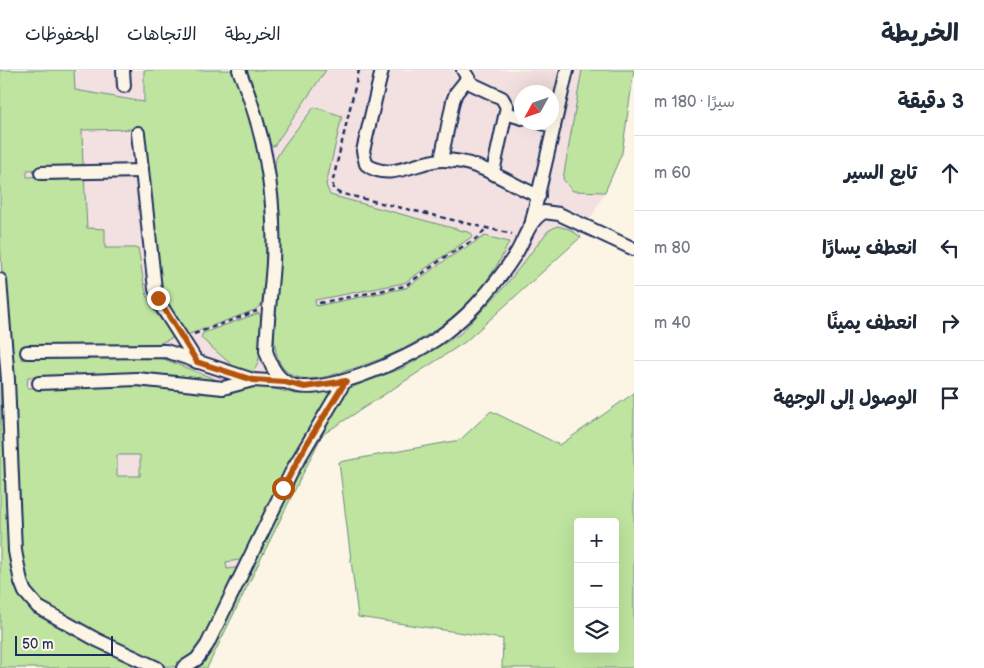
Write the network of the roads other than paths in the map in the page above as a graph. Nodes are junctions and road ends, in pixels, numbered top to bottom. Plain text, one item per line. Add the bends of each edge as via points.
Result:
1 (123, 70) edge
2 (240, 70) edge
3 (382, 70) edge
4 (567, 70) edge
5 (466, 74) edge
6 (124, 86) dead end
7 (559, 105) edge
8 (506, 113) junction
9 (514, 116) edge
10 (553, 130) edge
11 (138, 133) dead end
12 (441, 160) junction
13 (142, 170) junction
14 (493, 172) junction
15 (41, 173) dead end
16 (539, 196) junction
17 (532, 221) junction
18 (634, 249) edge
19 (0, 280) edge
20 (27, 352) dead end
21 (197, 362) junction
22 (253, 380) junction
23 (346, 381) junction
24 (285, 382) junction
25 (39, 383) dead end
26 (156, 668) edge
27 (183, 668) edge

1 - 6 lane
2 - 24 lane via 256,113 270,182 273,262 266,351 270,363
3 - 12 lane via 363,151 366,164 386,172
4 - 7 lane
5 - 8 lane via 478,88 502,98
5 - 12 lane via 453,101
8 - 9 lane
8 - 14 lane
10 - 16 lane
11 - 13 lane
12 - 14 lane via 477,165
13 - 15 lane
13 - 21 lane via 155,289 162,307
14 - 16 lane via 517,188
16 - 17 lane
17 - 18 lane via 544,212 559,214
17 - 23 lane via 517,252 499,278 452,327 399,360
19 - 26 lane via 15,551 25,592 38,607
20 - 21 lane via 166,351
21 - 22 lane
22 - 24 lane
22 - 25 lane via 223,388 137,379
23 - 24 lane via 305,387
23 - 27 lane via 294,467 202,654

